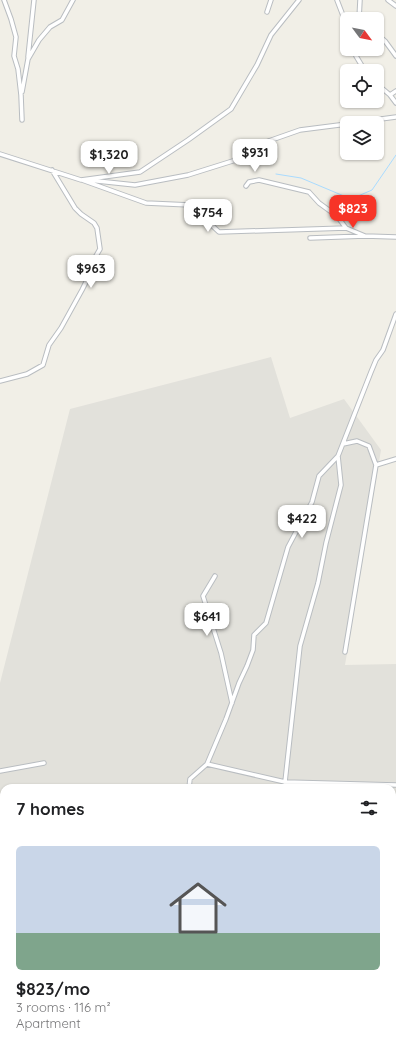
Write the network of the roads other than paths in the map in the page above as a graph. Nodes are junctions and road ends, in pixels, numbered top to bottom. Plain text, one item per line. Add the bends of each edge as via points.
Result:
1 (4, 0) edge
2 (34, 0) edge
3 (73, 0) edge
4 (271, 0) edge
5 (299, 0) edge
6 (337, 0) edge
7 (360, 0) edge
8 (388, 0) edge
9 (396, 6) edge
10 (267, 12) dead end
11 (342, 12) edge
12 (359, 12) edge
13 (384, 40) edge
14 (396, 56) edge
15 (28, 59) junction
16 (384, 90) edge
17 (396, 91) edge
18 (21, 95) junction
19 (390, 95) junction
20 (396, 103) edge
21 (396, 117) edge
22 (384, 119) edge
23 (22, 120) dead end
24 (340, 125) edge
25 (0, 154) edge
26 (52, 170) junction
27 (81, 180) junction
28 (246, 186) dead end
29 (346, 228) junction
30 (365, 236) junction
31 (396, 237) edge
32 (310, 238) dead end
33 (396, 314) edge
34 (0, 381) edge
35 (343, 444) junction
36 (338, 456) junction
37 (396, 459) edge
38 (376, 466) junction
39 (215, 576) dead end
40 (345, 652) dead end
41 (232, 704) junction
42 (44, 763) dead end
43 (207, 764) junction
44 (0, 770) edge
45 (285, 782) junction
46 (336, 783) joint
47 (189, 784) edge
48 (366, 784) edge

1 - 18 street via 16,37 14,56
2 - 15 street
3 - 15 street via 62,20 50,27
4 - 10 street
5 - 27 street via 271,35 231,109 140,172
6 - 11 street
7 - 12 street
8 - 9 street
13 - 14 street
15 - 18 street
16 - 19 street
17 - 19 street
18 - 23 street
19 - 20 street
21 - 22 street
24 - 27 street via 300,130 263,143 239,159 188,175 135,185
25 - 26 street
26 - 27 street
26 - 34 street via 75,208 94,223 100,249 89,268 82,290 49,345 43,366 27,374
27 - 29 street via 146,203 190,205 219,232
28 - 29 street via 249,182 259,180 309,192 337,216
29 - 30 street
30 - 31 street
30 - 32 street
33 - 35 street
35 - 36 street
35 - 38 street via 357,441 369,446
36 - 41 street via 319,476 312,502 288,547 266,623 254,635 253,650
36 - 45 street via 341,485 300,646
37 - 38 street
38 - 40 street
39 - 41 street via 203,596 221,653
41 - 43 street
42 - 44 street
43 - 45 street
43 - 47 street via 190,778
45 - 46 street
46 - 48 street

